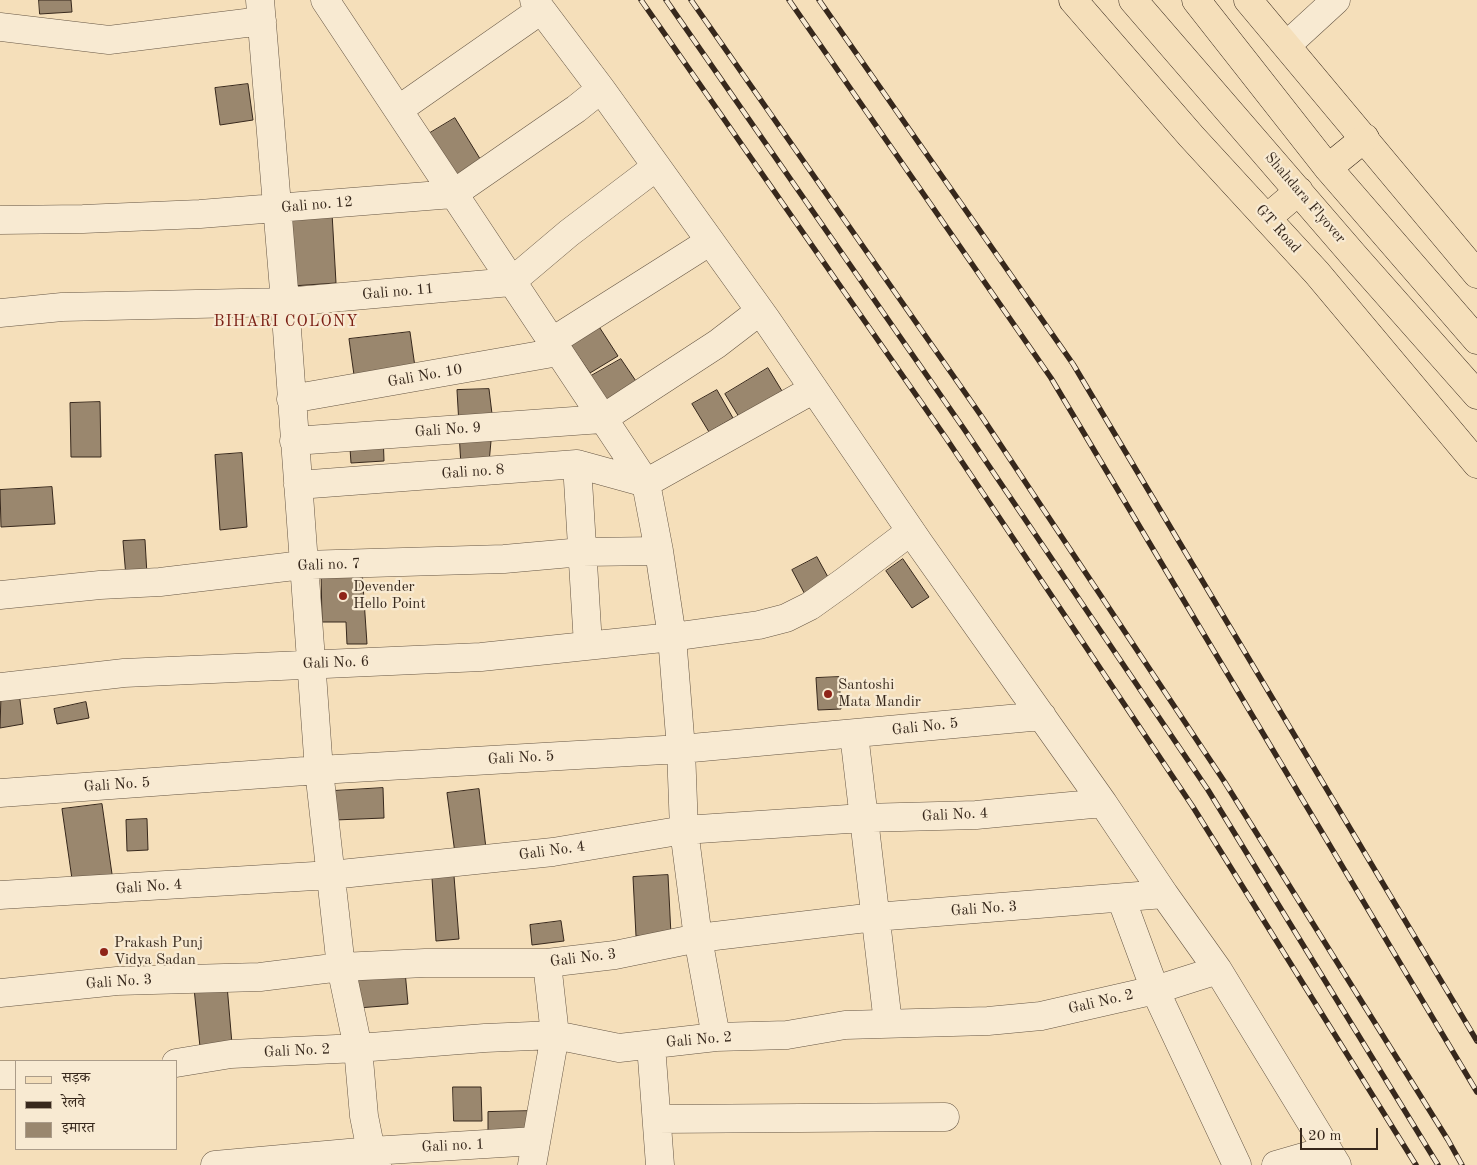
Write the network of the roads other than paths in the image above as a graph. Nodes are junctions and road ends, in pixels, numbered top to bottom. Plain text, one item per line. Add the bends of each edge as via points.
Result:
1 (325, 0) edge
2 (1073, 0) edge
3 (1133, 0) edge
4 (1196, 0) edge
5 (1248, 0) edge
6 (1336, 0) edge
7 (538, 5) edge
8 (261, 10) edge
9 (0, 27) edge
10 (1287, 45) junction
11 (601, 89) junction
12 (398, 110) junction
13 (1365, 138) junction
14 (656, 167) junction
15 (1328, 168) junction
16 (1299, 191) junction
17 (453, 194) junction
18 (277, 209) junction
19 (1268, 218) junction
20 (0, 220) edge
21 (709, 242) junction
22 (1477, 274) edge
23 (511, 282) junction
24 (285, 302) junction
25 (760, 311) junction
26 (0, 314) edge
27 (1477, 340) edge
28 (555, 347) junction
29 (814, 389) junction
30 (1477, 395) edge
31 (291, 399) junction
32 (602, 419) junction
33 (294, 441) junction
34 (577, 464) junction
35 (1477, 464) edge
36 (646, 482) junction
37 (298, 485) junction
38 (911, 531) junction
39 (659, 551) junction
40 (582, 552) junction
41 (303, 565) junction
42 (0, 595) edge
43 (672, 637) junction
44 (588, 645) junction
45 (311, 664) junction
46 (0, 687) edge
47 (1042, 716) junction
48 (854, 734) junction
49 (682, 749) junction
50 (319, 770) junction
51 (0, 793) edge
52 (1103, 802) junction
53 (863, 818) junction
54 (684, 830) junction
55 (331, 875) junction
56 (0, 894) edge
57 (1164, 894) junction
58 (1122, 898) junction
59 (875, 917) junction
60 (698, 938) junction
61 (547, 963) junction
62 (341, 966) junction
63 (1218, 970) junction
64 (1155, 990) junction
65 (0, 993) edge
66 (888, 1023) junction
67 (555, 1034) junction
68 (716, 1037) junction
69 (651, 1045) junction
70 (358, 1048) junction
71 (178, 1063) edge
72 (0, 1074) edge
73 (15, 1074) edge
74 (945, 1117) dead end
75 (657, 1118) junction
76 (534, 1153) edge
77 (1332, 1157) edge
78 (374, 1158) edge
79 (215, 1165) edge
80 (660, 1165) edge
81 (1236, 1165) edge
82 (1276, 1165) edge

1 - 12 street
2 - 19 main road, GT Road
3 - 16 main road, Shahdara Flyover
4 - 15 main road
5 - 10 main road
6 - 10 street
7 - 11 street
7 - 12 street
8 - 9 street via 109,40
8 - 18 street
10 - 13 main road
11 - 14 street
11 - 17 street, Gali no. 12
12 - 17 street
13 - 15 main road
13 - 22 main road
14 - 21 street
14 - 23 street
15 - 27 main road
16 - 19 main road
16 - 30 main road, Shahdara Flyover
17 - 18 street, Gali no. 12
17 - 23 street
18 - 20 street, Gali no. 12
18 - 24 street
19 - 35 main road, GT Road
21 - 25 street
21 - 28 street
23 - 24 street, Gali no. 11
23 - 28 street
24 - 26 street, Gali no. 11 via 80,307
24 - 31 street
25 - 29 street
25 - 32 street via 717,344
28 - 31 street, Gali No. 10
28 - 32 street
29 - 36 street
29 - 38 street
31 - 33 street
32 - 33 street, Gali No. 9
32 - 36 street
33 - 37 street
34 - 36 street, Gali no. 8
34 - 37 street, Gali no. 8
34 - 40 street
36 - 39 street
37 - 41 street
38 - 43 street, Gali No. 6 via 822,598 786,618 759,626
38 - 47 street
39 - 40 street, Gali no. 7
39 - 43 street
40 - 41 street, Gali no. 7 via 504,559
40 - 44 street
41 - 42 street, Gali no. 7 via 160,582
41 - 45 street
43 - 44 street, Gali No. 6
43 - 49 street
44 - 45 street, Gali No. 6 via 481,657
45 - 46 street, Gali No. 6 via 124,673
45 - 50 street
47 - 48 street, Gali No. 5
47 - 52 street
48 - 49 street, Gali No. 5
48 - 53 street
49 - 50 street, Gali No. 5
49 - 54 street
50 - 51 street, Gali No. 5
50 - 55 street
52 - 53 street, Gali No. 4 via 976,814
52 - 57 street
53 - 54 street, Gali No. 4
53 - 59 street
54 - 55 street, Gali No. 4 via 553,852
54 - 60 street
55 - 56 street, Gali No. 4
55 - 62 street
57 - 58 street, Gali No. 3
57 - 63 street
58 - 59 street, Gali No. 3
58 - 64 street
59 - 60 street, Gali No. 3
59 - 66 street
60 - 61 street, Gali No. 3 via 615,955
60 - 68 street
61 - 62 street, Gali No. 3
61 - 67 street
62 - 65 street, Gali No. 3 via 260,977 117,981
62 - 70 street
63 - 64 street, Gali No. 2
63 - 77 street
64 - 66 street, Gali No. 2 via 1041,1016 932,1024
64 - 81 street
66 - 68 street, Gali No. 2 via 845,1025 787,1035
67 - 69 street, Gali No. 2 via 619,1048
67 - 70 street, Gali No. 2
67 - 76 street
68 - 69 street, Gali No. 2
69 - 75 street
70 - 71 street, Gali No. 2 via 231,1054
70 - 78 street via 364,1116
72 - 73 street
74 - 75 street
75 - 80 street
76 - 78 street, Gali no. 1
77 - 82 street
78 - 79 street, Gali no. 1

